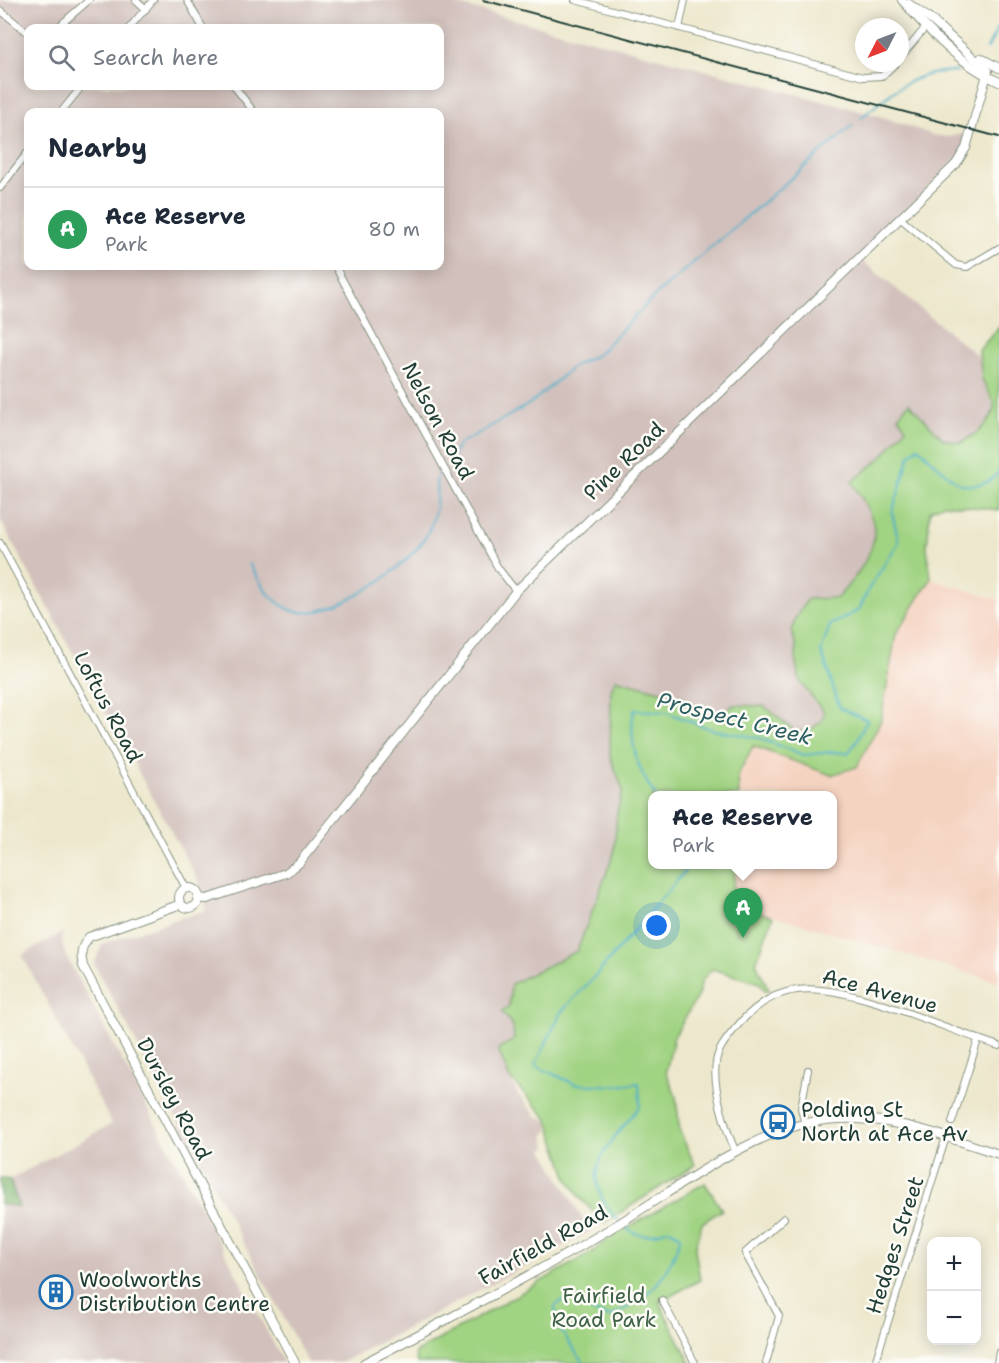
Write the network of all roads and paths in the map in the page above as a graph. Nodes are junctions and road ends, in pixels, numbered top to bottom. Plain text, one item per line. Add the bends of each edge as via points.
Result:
1 (88, 0) edge
2 (136, 0) edge
3 (153, 0) edge
4 (187, 0) edge
5 (575, 0) edge
6 (686, 0) edge
7 (903, 0) edge
8 (146, 9) junction
9 (0, 10) edge
10 (928, 17) junction
11 (61, 24) edge
12 (133, 24) edge
13 (201, 24) edge
14 (679, 28) junction
15 (925, 28) junction
16 (24, 30) edge
17 (909, 47) edge
18 (999, 68) edge
19 (886, 72) edge
20 (987, 77) junction
21 (999, 82) edge
22 (79, 90) edge
23 (237, 90) edge
24 (64, 108) edge
25 (251, 108) edge
26 (24, 157) edge
27 (0, 188) edge
28 (901, 219) junction
29 (999, 248) edge
30 (337, 270) edge
31 (0, 543) edge
32 (516, 591) junction
33 (186, 888) junction
34 (198, 898) junction
35 (181, 903) junction
36 (978, 1040) junction
37 (999, 1046) edge
38 (807, 1070) dead end
39 (951, 1122) dead end
40 (805, 1124) junction
41 (946, 1137) junction
42 (735, 1152) junction
43 (999, 1154) edge
44 (784, 1218) dead end
45 (662, 1300) dead end
46 (999, 1352) edge
47 (295, 1363) edge
48 (364, 1363) edge
49 (695, 1363) edge
50 (766, 1363) edge
51 (875, 1363) edge
52 (997, 1363) edge

1 - 11 street
2 - 8 street
3 - 8 street
4 - 13 street
5 - 14 street
6 - 14 street
7 - 10 street
7 - 15 street
8 - 12 street
9 - 16 street
10 - 18 street
10 - 20 street via 984,66
14 - 19 street via 863,77 882,76
15 - 17 street
15 - 20 street
20 - 21 street
20 - 28 street, Pine Road via 960,159
22 - 24 street
23 - 25 street
26 - 27 street
28 - 29 street via 962,267
28 - 32 street, Pine Road
30 - 32 street, Nelson Road via 498,568
31 - 33 street, Loftus Road
32 - 34 street, Pine Road via 299,863 286,873
33 - 34 street via 195,890
33 - 35 street via 179,895
34 - 35 street via 191,907
35 - 47 street, Dursley Road via 89,937 82,946 83,966
36 - 37 street, Ace Avenue
36 - 39 street
36 - 42 street, Ace Avenue via 928,1019 824,990 796,990 775,996 739,1024 722,1046 716,1062 718,1087
38 - 40 street via 801,1108
40 - 41 street, Fairfield Road via 866,1119
40 - 42 street, Fairfield Road via 760,1138
41 - 43 street, Fairfield Road
41 - 51 street, Hedges Street
42 - 48 street, Fairfield Road via 610,1229
44 - 50 street via 745,1253 779,1316
45 - 49 street
46 - 52 street

